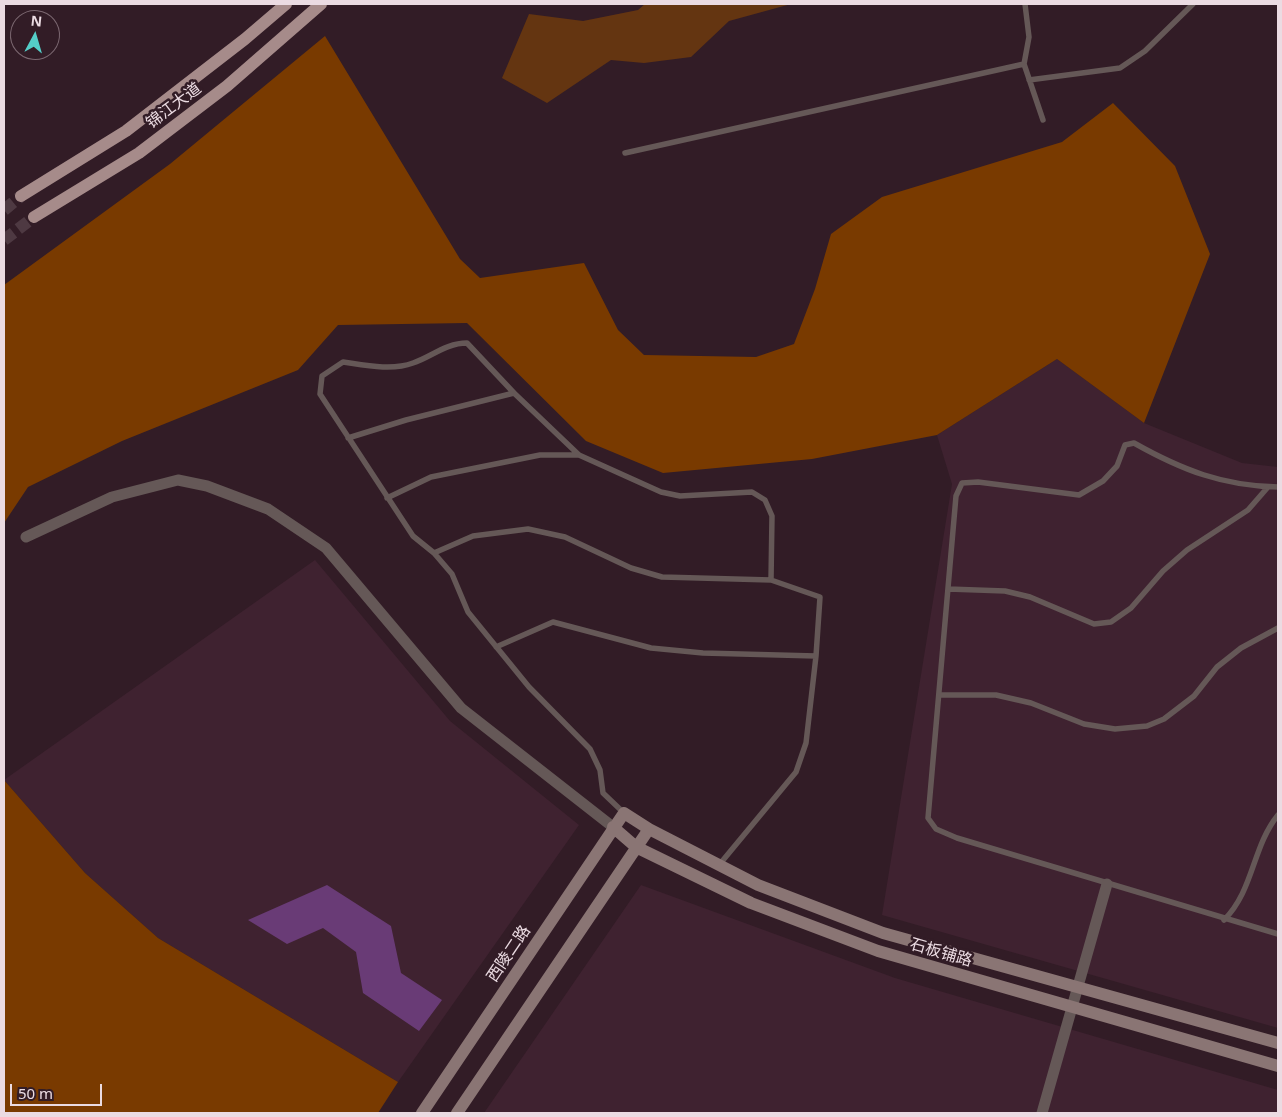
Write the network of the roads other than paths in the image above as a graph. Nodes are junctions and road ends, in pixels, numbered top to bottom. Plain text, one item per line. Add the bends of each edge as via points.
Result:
1 (286, 4) edge
2 (321, 4) edge
3 (1025, 4) edge
4 (1193, 4) edge
5 (1024, 64) junction
6 (1029, 80) junction
7 (1043, 120) dead end
8 (625, 153) dead end
9 (21, 196) tunnel mouth
10 (34, 217) tunnel mouth
11 (514, 392) junction
12 (348, 438) junction
13 (579, 455) junction
14 (1268, 487) junction
15 (1278, 487) edge
16 (388, 498) junction
17 (26, 537) dead end
18 (434, 553) junction
19 (772, 580) junction
20 (948, 589) junction
21 (1278, 628) edge
22 (496, 647) junction
23 (816, 656) junction
24 (939, 695) junction
25 (624, 813) junction
26 (1278, 815) edge
27 (613, 827) junction
28 (649, 829) junction
29 (636, 847) junction
30 (719, 865) junction
31 (1107, 884) junction
32 (1224, 920) junction
33 (1278, 934) edge
34 (1078, 989) junction
35 (1073, 1008) junction
36 (1278, 1043) edge
37 (1278, 1066) edge
38 (422, 1113) edge
39 (457, 1113) edge
40 (1042, 1113) edge

1 - 9 main road, 锦江大道 via 126,131
2 - 10 main road, 锦江大道 via 227,86 139,153
3 - 5 lane via 1029,37
4 - 6 lane via 1145,51 1120,68
5 - 6 lane
5 - 8 lane
6 - 7 lane
11 - 12 lane
11 - 12 lane via 467,344 456,343 411,364 373,366 343,362 322,376 320,394
11 - 13 lane
12 - 16 lane
13 - 16 lane via 540,455 431,477
13 - 19 lane via 661,492 680,496 752,492 765,500 772,516
14 - 15 lane
14 - 20 lane via 1248,510 1187,550 1163,571 1131,608 1111,622 1094,624 1030,597 1006,591
14 - 20 lane via 1224,482 1174,465 1134,443 1125,445 1117,466 1103,481 1079,494 962,483 956,496
16 - 18 lane via 413,536
17 - 27 street via 112,497 178,480 207,486 268,509 326,548 461,708
18 - 19 lane via 473,536 528,529 565,537 631,568 662,577
18 - 22 lane via 452,574 468,612
19 - 23 lane via 820,596
20 - 24 lane
21 - 24 lane via 1241,648 1217,667 1194,696 1164,719 1147,726 1115,729 1084,724 1031,703 996,696
22 - 23 lane via 553,622 651,648
22 - 25 lane via 529,688 590,749 600,770 603,793
23 - 30 lane via 806,743 796,772
24 - 31 lane via 928,818 936,828 957,838
25 - 27 main road, 西陵二路
25 - 28 main road, 石板铺路
26 - 32 lane via 1263,838 1237,907
27 - 29 main road, 石板铺路
27 - 38 main road, 西陵二路
28 - 29 main road
28 - 30 main road, 石板铺路
29 - 35 main road, 石板铺路 via 751,903 878,951
29 - 39 main road
30 - 34 main road, 石板铺路 via 758,885 883,933
31 - 32 lane
31 - 34 street
32 - 33 lane
34 - 35 street
34 - 36 main road, 石板铺路
35 - 37 main road, 石板铺路
35 - 40 street

